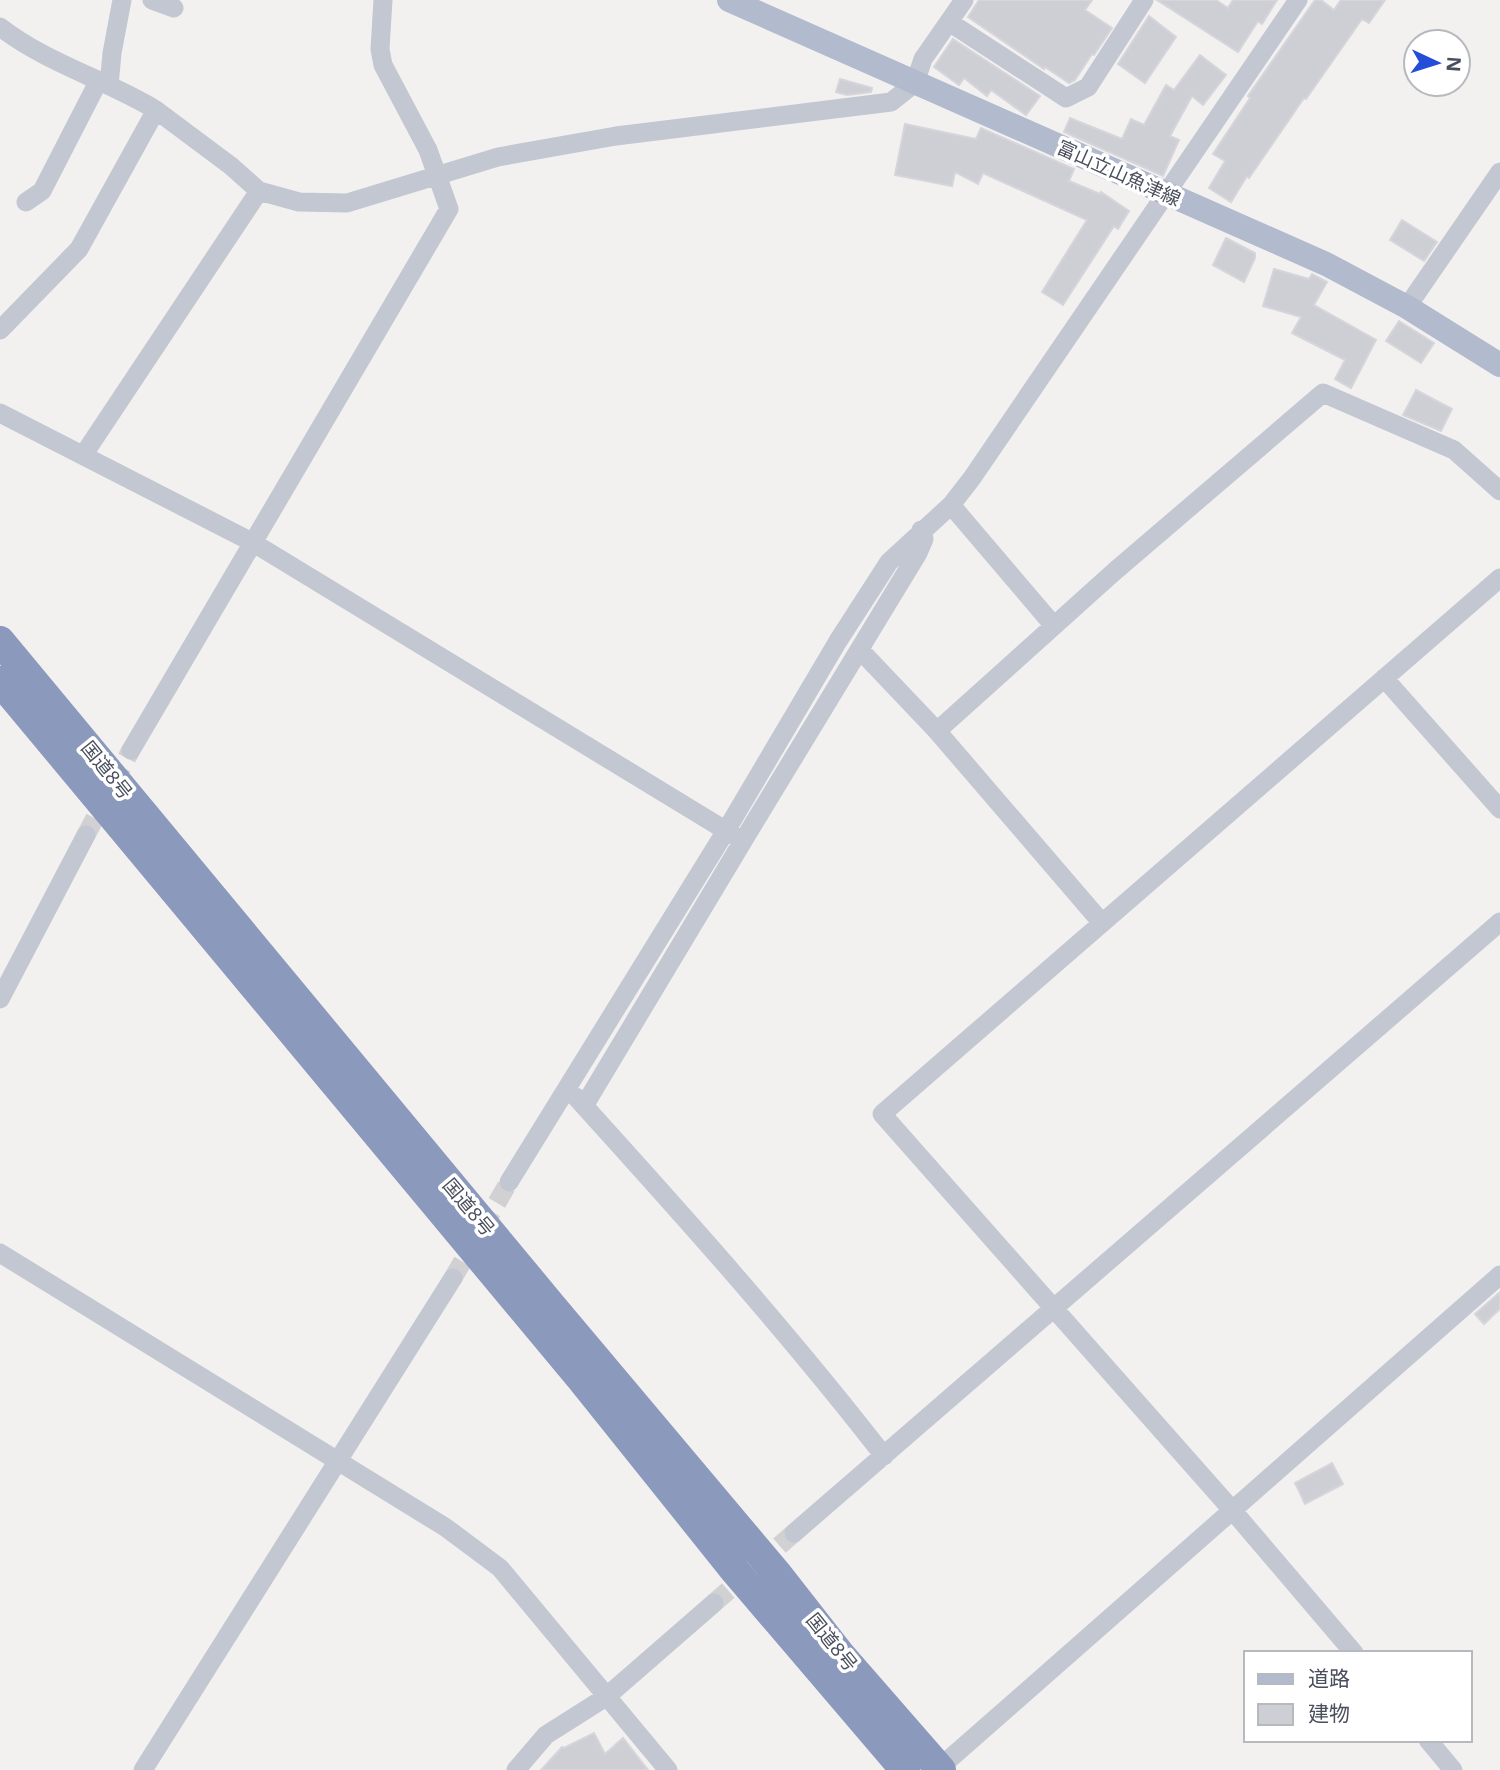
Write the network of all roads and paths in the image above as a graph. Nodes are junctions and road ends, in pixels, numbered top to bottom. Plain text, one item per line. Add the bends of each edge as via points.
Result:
1 (122, 0) edge
2 (152, 0) edge
3 (383, 0) edge
4 (729, 0) edge
5 (964, 0) edge
6 (1144, 0) edge
7 (1298, 0) edge
8 (174, 8) dead end
9 (949, 22) junction
10 (0, 27) edge
11 (915, 83) junction
12 (104, 84) junction
13 (156, 110) junction
14 (1500, 172) edge
15 (438, 174) junction
16 (259, 191) junction
17 (1166, 194) junction
18 (26, 202) dead end
19 (1407, 307) junction
20 (0, 330) edge
21 (1500, 365) edge
22 (0, 412) edge
23 (84, 454) junction
24 (1500, 491) edge
25 (951, 505) junction
26 (922, 530) junction
27 (252, 542) junction
28 (1500, 578) edge
29 (1054, 626) junction
30 (0, 641) edge
31 (860, 650) junction
32 (1384, 678) junction
33 (0, 681) edge
34 (937, 731) junction
35 (131, 750) tunnel mouth
36 (1500, 809) edge
37 (727, 829) junction
38 (86, 835) tunnel mouth
39 (743, 841) junction
40 (1500, 922) edge
41 (1102, 923) junction
42 (0, 999) edge
43 (569, 1089) junction
44 (584, 1106) junction
45 (509, 1182) tunnel mouth
46 (0, 1253) edge
47 (1500, 1275) edge
48 (453, 1278) tunnel mouth
49 (1054, 1310) junction
50 (884, 1456) junction
51 (338, 1460) junction
52 (1233, 1511) junction
53 (794, 1533) tunnel mouth
54 (714, 1603) tunnel mouth
55 (1352, 1651) edge
56 (606, 1697) junction
57 (1430, 1742) edge
58 (939, 1769) edge
59 (143, 1770) edge
60 (516, 1770) edge
61 (667, 1770) edge
62 (905, 1770) edge
63 (1453, 1770) edge

1 - 12 street
2 - 8 street
3 - 15 street via 383,65
4 - 11 main road, 富山立山魚津線
5 - 9 street
6 - 9 street via 1088,87 1066,98
7 - 17 street
9 - 11 street via 923,59
10 - 12 street via 57,63
11 - 15 street via 891,102 616,136 498,157
11 - 17 main road, 富山立山魚津線
12 - 13 street
12 - 18 street via 42,191
13 - 16 street
13 - 20 street via 79,249
14 - 19 street
15 - 16 street via 347,203 299,202
15 - 27 street via 449,209
16 - 23 street
17 - 19 main road, 富山立山魚津線 via 1326,264
17 - 25 street
19 - 21 main road, 富山立山魚津線
22 - 23 street
23 - 27 street
24 - 29 street via 1454,450 1323,393
25 - 26 street
25 - 29 street
26 - 31 street via 918,553
26 - 37 street via 889,562
27 - 35 street
27 - 37 street
28 - 32 street
29 - 34 street
30 - 58 highway, 国道8号
31 - 34 street
31 - 39 street
32 - 36 street
32 - 41 street
33 - 62 highway, 国道8号 via 582,1380 744,1582
34 - 41 street
37 - 39 street
37 - 43 street
38 - 42 street
39 - 44 street
40 - 49 street
41 - 49 street via 882,1114
43 - 44 street
43 - 45 street
44 - 50 street via 805,1356
46 - 51 street
47 - 52 street
48 - 51 street
49 - 50 street
49 - 52 street
50 - 53 street
51 - 56 street via 445,1527 500,1568
51 - 59 street
52 - 55 street
52 - 58 street
54 - 56 street
56 - 60 street via 546,1735
56 - 61 street
57 - 63 street

